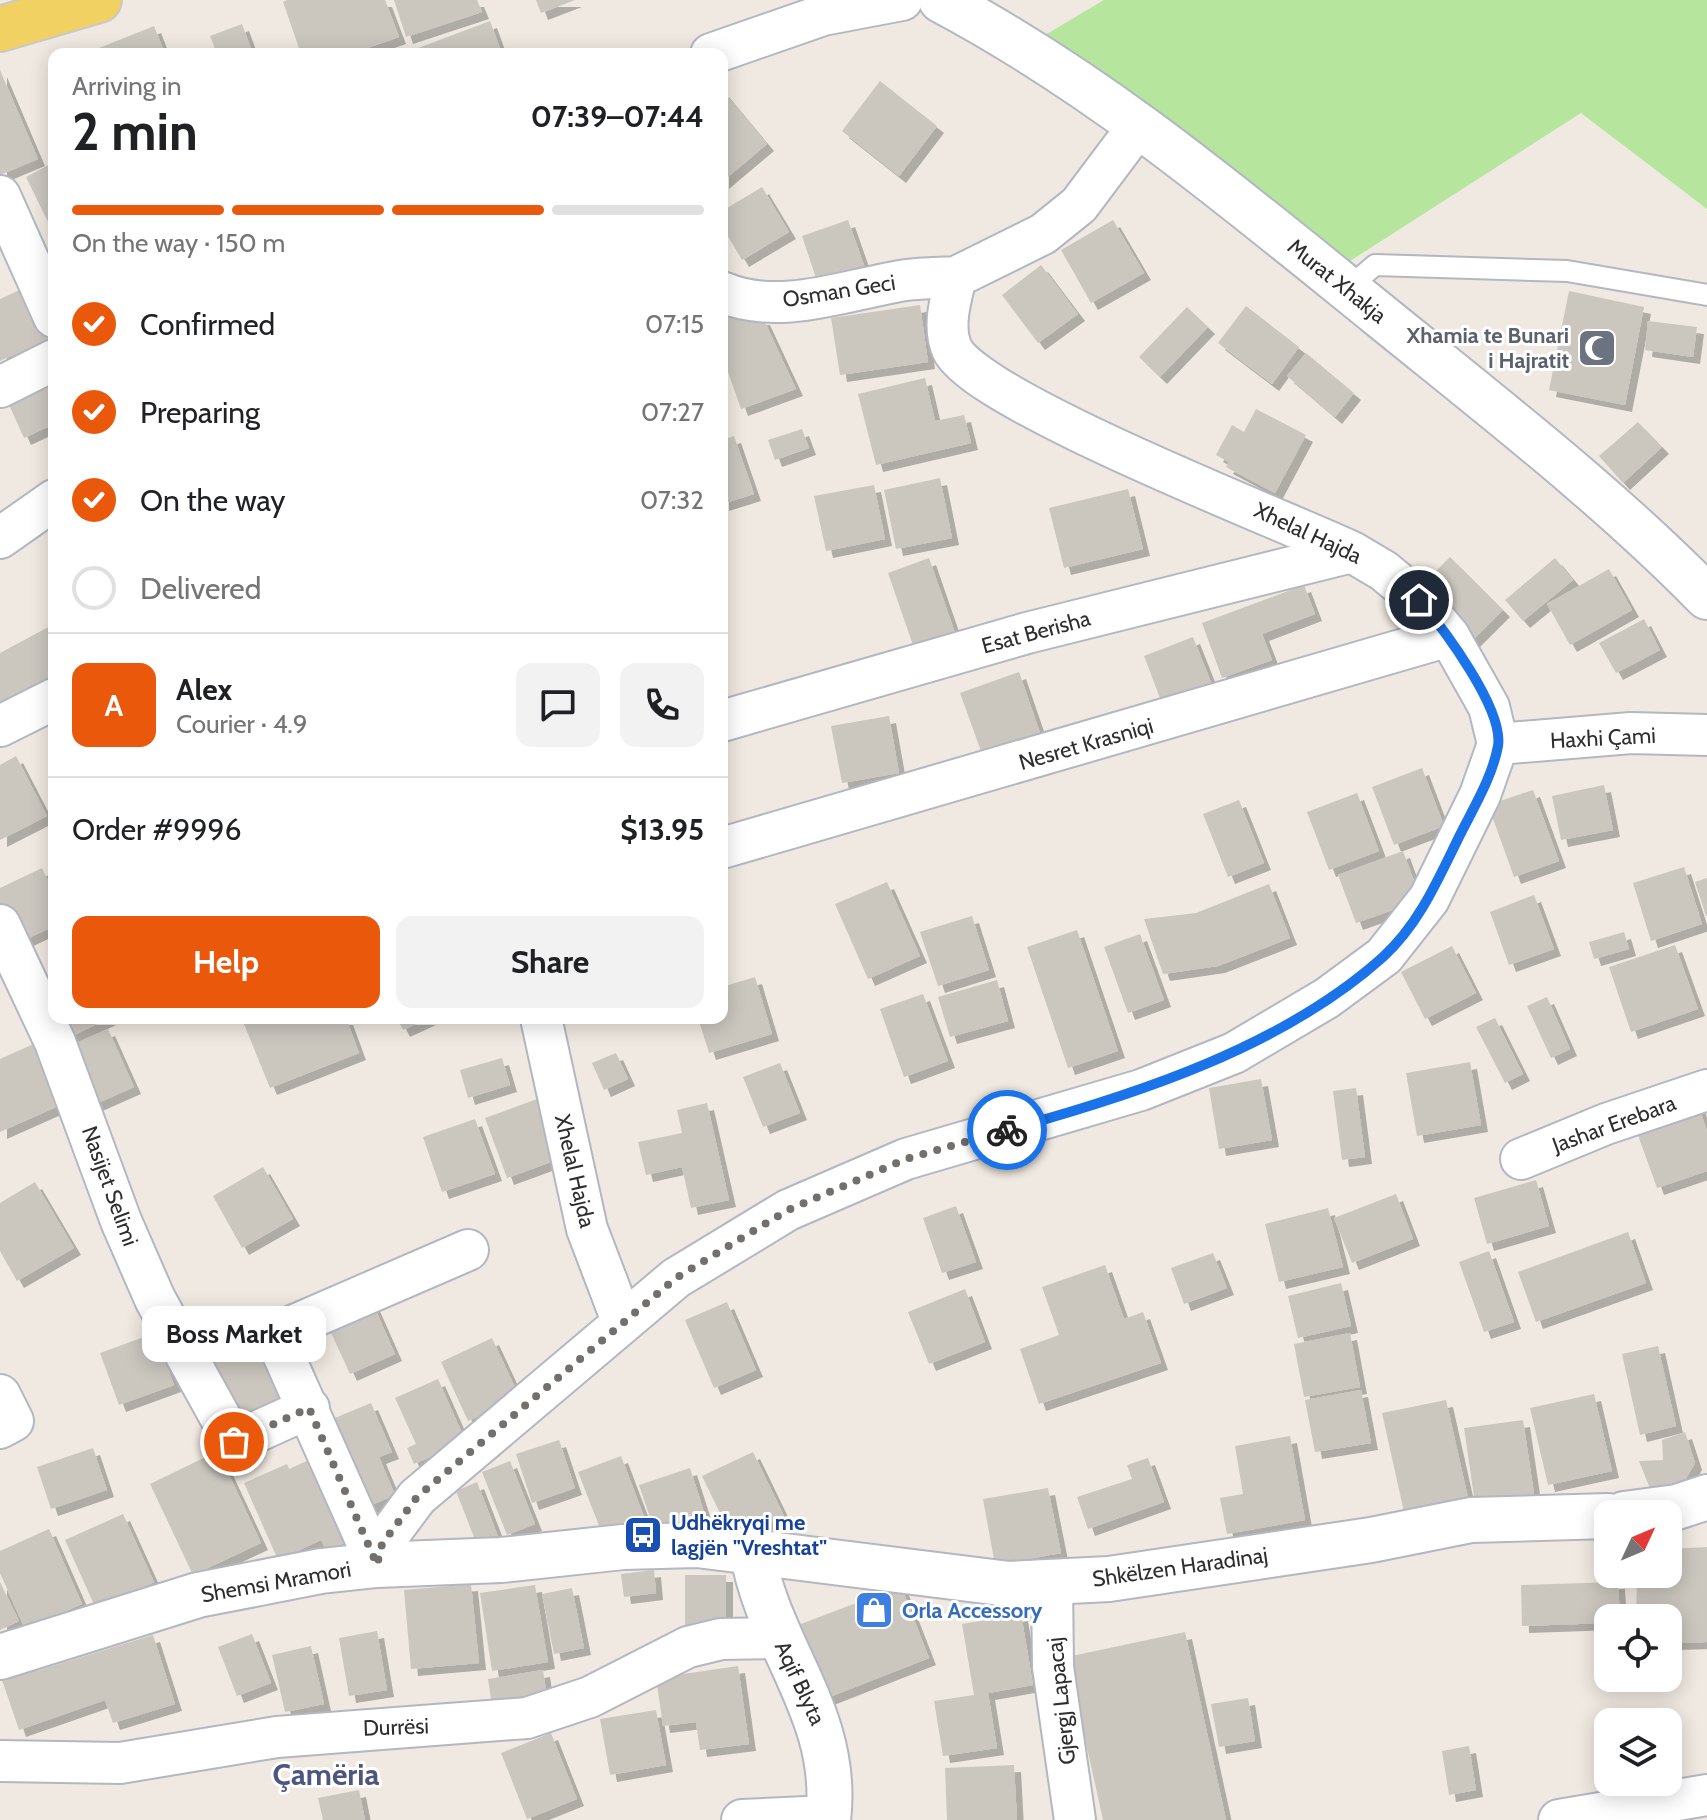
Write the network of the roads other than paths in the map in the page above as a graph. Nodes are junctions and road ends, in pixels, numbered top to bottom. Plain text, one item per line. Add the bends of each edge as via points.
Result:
1 (99, 0) edge
2 (902, 0) edge
3 (941, 0) edge
4 (0, 29) edge
5 (728, 48) edge
6 (1139, 125) junction
7 (0, 196) edge
8 (956, 277) junction
9 (1347, 289) junction
10 (728, 294) edge
11 (1707, 295) edge
12 (48, 304) edge
13 (48, 363) edge
14 (0, 387) edge
15 (48, 504) edge
16 (0, 538) edge
17 (1352, 552) junction
18 (1707, 597) edge
19 (1449, 636) junction
20 (48, 702) edge
21 (728, 719) edge
22 (0, 726) edge
23 (1707, 735) edge
24 (1498, 744) junction
25 (728, 846) edge
26 (0, 925) edge
27 (542, 1024) edge
28 (1707, 1090) edge
29 (1521, 1159) dead end
30 (468, 1250) dead end
31 (622, 1321) junction
32 (0, 1395) edge
33 (309, 1408) junction
34 (0, 1428) edge
35 (1594, 1516) edge
36 (752, 1550) junction
37 (377, 1565) junction
38 (1052, 1582) junction
39 (778, 1638) junction
40 (0, 1657) edge
41 (0, 1761) edge
42 (1707, 1795) edge
43 (829, 1819) edge
44 (742, 1820) edge
45 (1075, 1820) edge
46 (1559, 1820) edge

1 - 4 main road
2 - 5 street via 823,15
3 - 6 street, Murat Xhakja via 1063,70
6 - 8 street via 1079,205 1043,234
6 - 9 street, Murat Xhakja
7 - 12 street
8 - 10 street, Osman Geci via 909,280 806,300 760,302
8 - 17 street, Xhelal Hajda via 948,328 952,348 964,367 983,381 1049,416
9 - 11 lane via 1375,265 1567,271
9 - 18 street, Murat Xhakja via 1596,495
13 - 14 street
15 - 16 street
17 - 19 street, Xhelal Hajda via 1419,600
17 - 21 street, Esat Berisha via 1027,633
19 - 24 street, Xhelal Hajda via 1489,707
19 - 25 street, Nesret Krasniqi
20 - 22 street
23 - 24 street, Haxhi Çami via 1631,733
24 - 31 street via 1480,795 1429,899 1384,956 1327,998 1234,1053 1141,1090 906,1159 788,1210 676,1278
26 - 33 street, Nasijet Selimi via 55,1042 155,1299 234,1442
27 - 31 street, Xhelal Hajda via 587,1229
28 - 29 street, Jashar Erebara
30 - 33 street via 274,1334
31 - 37 street via 417,1497 382,1544
32 - 34 street via 13,1421
33 - 37 street
35 - 38 street, Shkëlzen Haradinaj via 1471,1520 1371,1540
36 - 37 street, Shemsi Mramori via 623,1547 501,1560
36 - 38 street, Shkëlzen Haradinaj via 1009,1584
36 - 39 street, Aqif Blyta
37 - 40 street, Shemsi Mramori via 198,1595
38 - 45 street, Gjergj Lapacaj via 1053,1667
39 - 41 street, Durrësi via 721,1639 688,1647 590,1697 527,1718 277,1737 120,1763
39 - 43 street, Aqif Blyta via 824,1738
42 - 46 street
43 - 44 street

